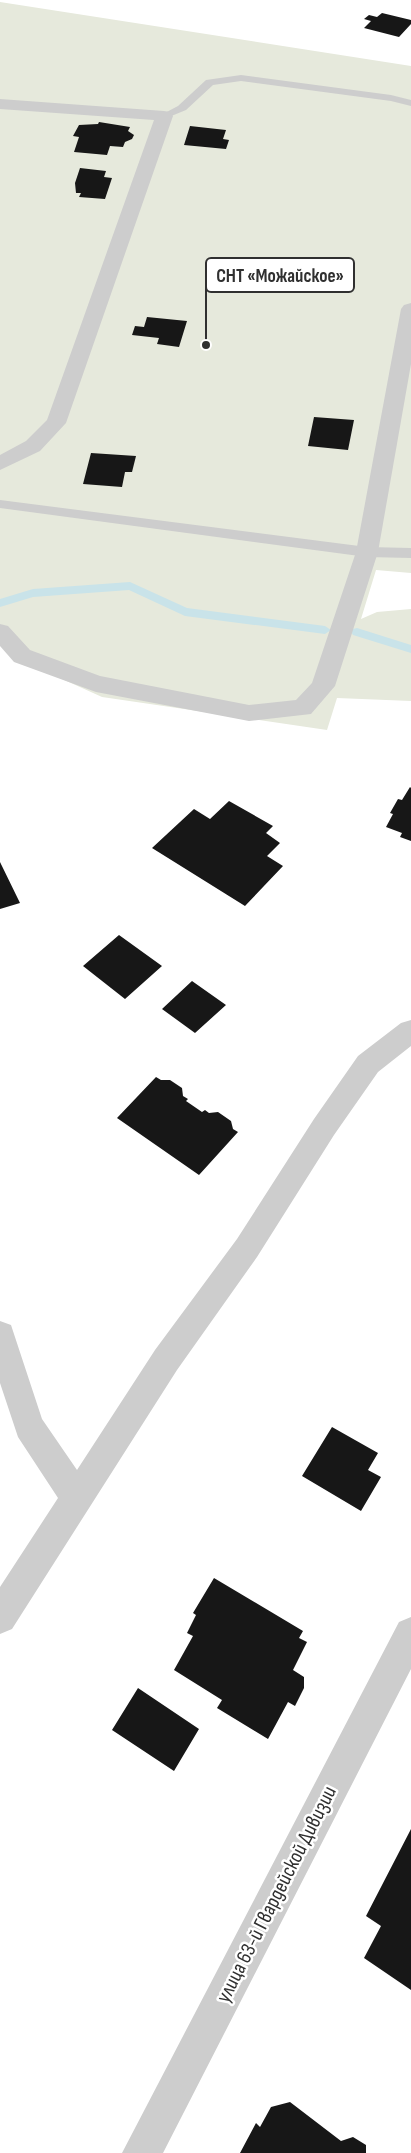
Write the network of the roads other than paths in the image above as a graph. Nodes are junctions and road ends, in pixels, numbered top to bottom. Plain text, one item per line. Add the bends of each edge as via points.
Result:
1 (0, 104) edge
2 (411, 104) edge
3 (164, 116) junction
4 (411, 308) edge
5 (0, 463) edge
6 (0, 504) edge
7 (367, 552) junction
8 (411, 553) edge
9 (0, 632) edge
10 (411, 1031) edge
11 (0, 1335) edge
12 (77, 1498) junction
13 (0, 1617) edge
14 (411, 1634) edge
15 (142, 2153) edge

1 - 3 street
2 - 3 lane via 390,98 240,78 210,82 182,108
3 - 5 street via 56,423 33,446
4 - 7 street
6 - 7 lane
7 - 8 lane
7 - 9 street via 323,686 303,708 249,713 96,684 22,656
10 - 12 street via 368,1064 247,1248 166,1360
11 - 12 street via 29,1426
12 - 13 street
14 - 15 street, улица 63-й Гвардейской Дивизии

